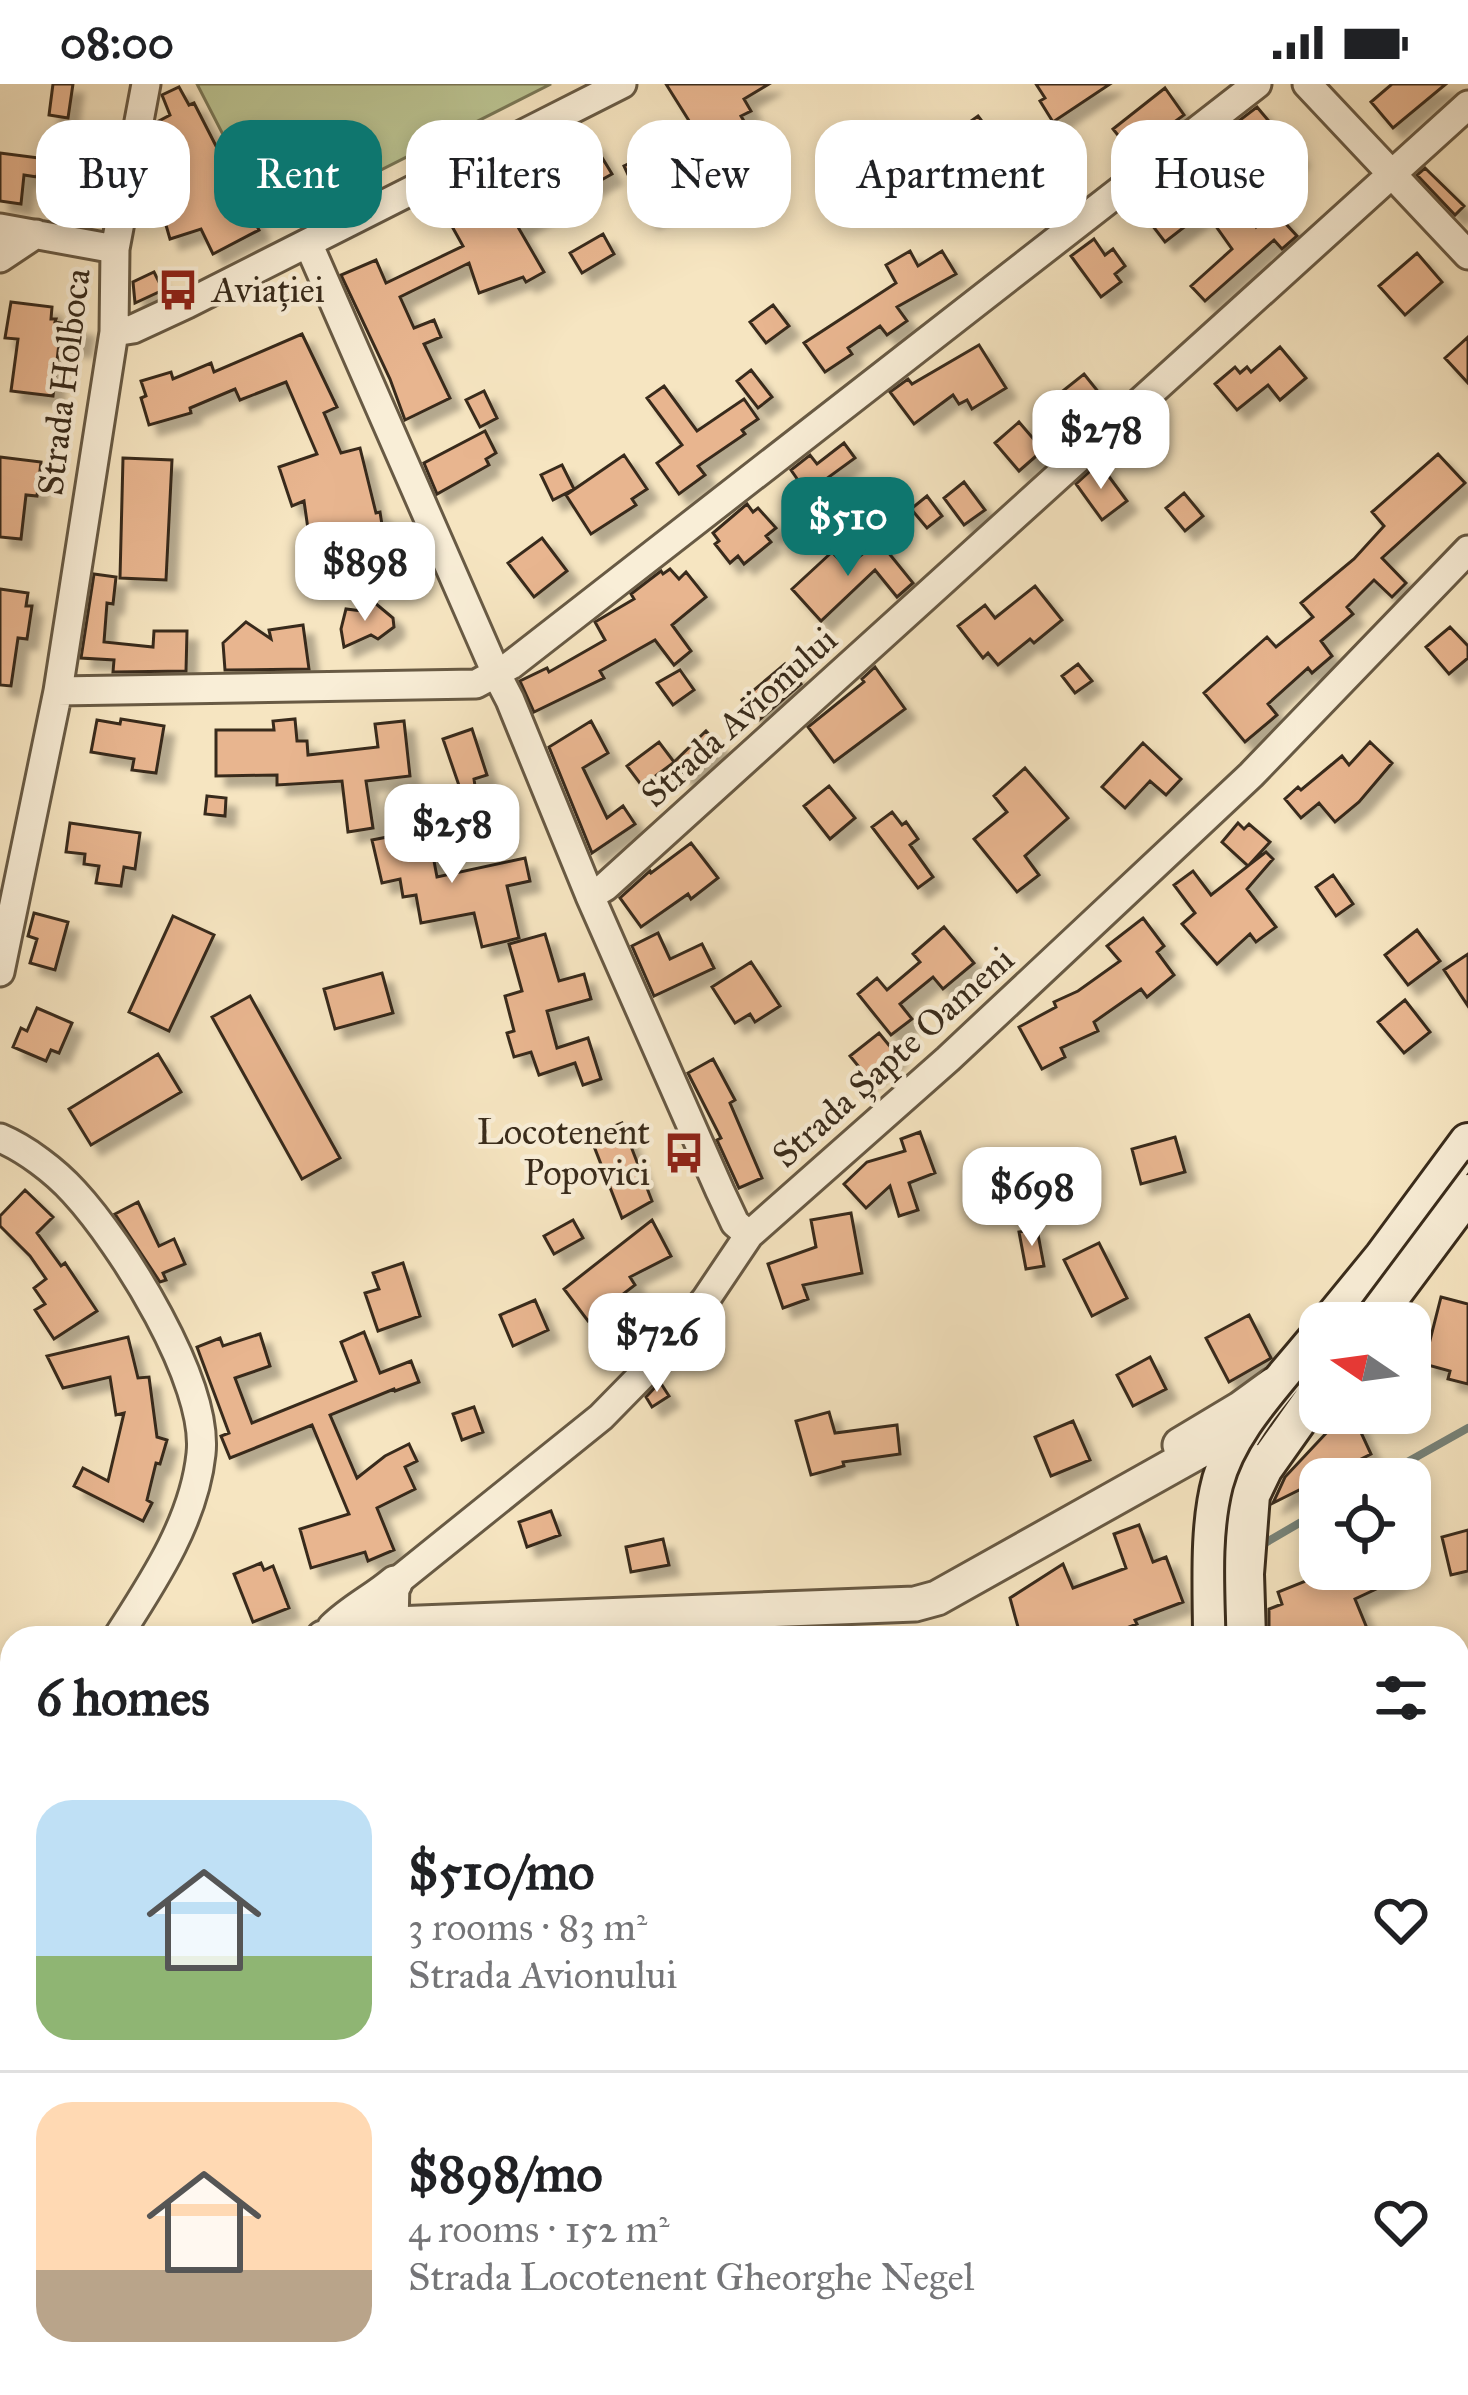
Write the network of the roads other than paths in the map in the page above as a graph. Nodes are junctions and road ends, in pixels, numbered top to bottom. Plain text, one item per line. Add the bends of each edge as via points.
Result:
1 (146, 84) edge
2 (622, 84) edge
3 (1257, 84) edge
4 (1307, 84) edge
5 (1468, 105) edge
6 (1391, 175) junction
7 (0, 228) edge
8 (36, 234) junction
9 (308, 243) junction
10 (115, 248) junction
11 (1468, 255) edge
12 (0, 258) edge
13 (113, 332) junction
14 (1468, 550) edge
15 (496, 674) junction
16 (58, 691) junction
17 (590, 896) junction
18 (0, 972) edge
19 (0, 1138) edge
20 (1468, 1142) edge
21 (1468, 1193) edge
22 (749, 1235) junction
23 (1347, 1302) edge
24 (1387, 1302) edge
25 (1299, 1384) edge
26 (1299, 1386) edge
27 (1250, 1460) junction
28 (1156, 1474) junction
29 (1233, 1512) junction
30 (1228, 1575) junction
31 (400, 1578) junction
32 (444, 1622) junction
33 (394, 1624) junction
34 (124, 1626) edge
35 (337, 1626) edge
36 (384, 1626) edge
37 (1215, 1626) edge
38 (1243, 1626) edge

1 - 10 street, Strada Holboca
2 - 9 street
3 - 15 street
4 - 6 street
5 - 6 street, Strada Avionului
6 - 11 street
6 - 17 street, Strada Avionului
7 - 8 street
8 - 10 street
8 - 12 street
9 - 13 street
9 - 15 street
10 - 13 street, Strada Holboca
13 - 16 street, Strada Holboca
14 - 22 street, Strada Șapte Oameni via 1251,775
15 - 16 street via 476,684
15 - 17 street
16 - 18 street, Strada Holboca
17 - 22 street via 735,1223
19 - 34 street via 71,1188 104,1228 179,1356 196,1406 202,1450 194,1490
20 - 23 main road
21 - 24 main road
22 - 31 street, Strada Șapte Oameni via 706,1299 601,1418
25 - 28 street via 1180,1445
26 - 27 main road via 1250,1425
27 - 28 street via 1223,1446
27 - 29 main road via 1222,1477
28 - 29 street via 1202,1473
28 - 32 street via 915,1604
29 - 30 main road
30 - 37 main road
30 - 38 main road
31 - 32 street via 421,1611
31 - 33 street
31 - 35 street
32 - 33 street
33 - 36 street

